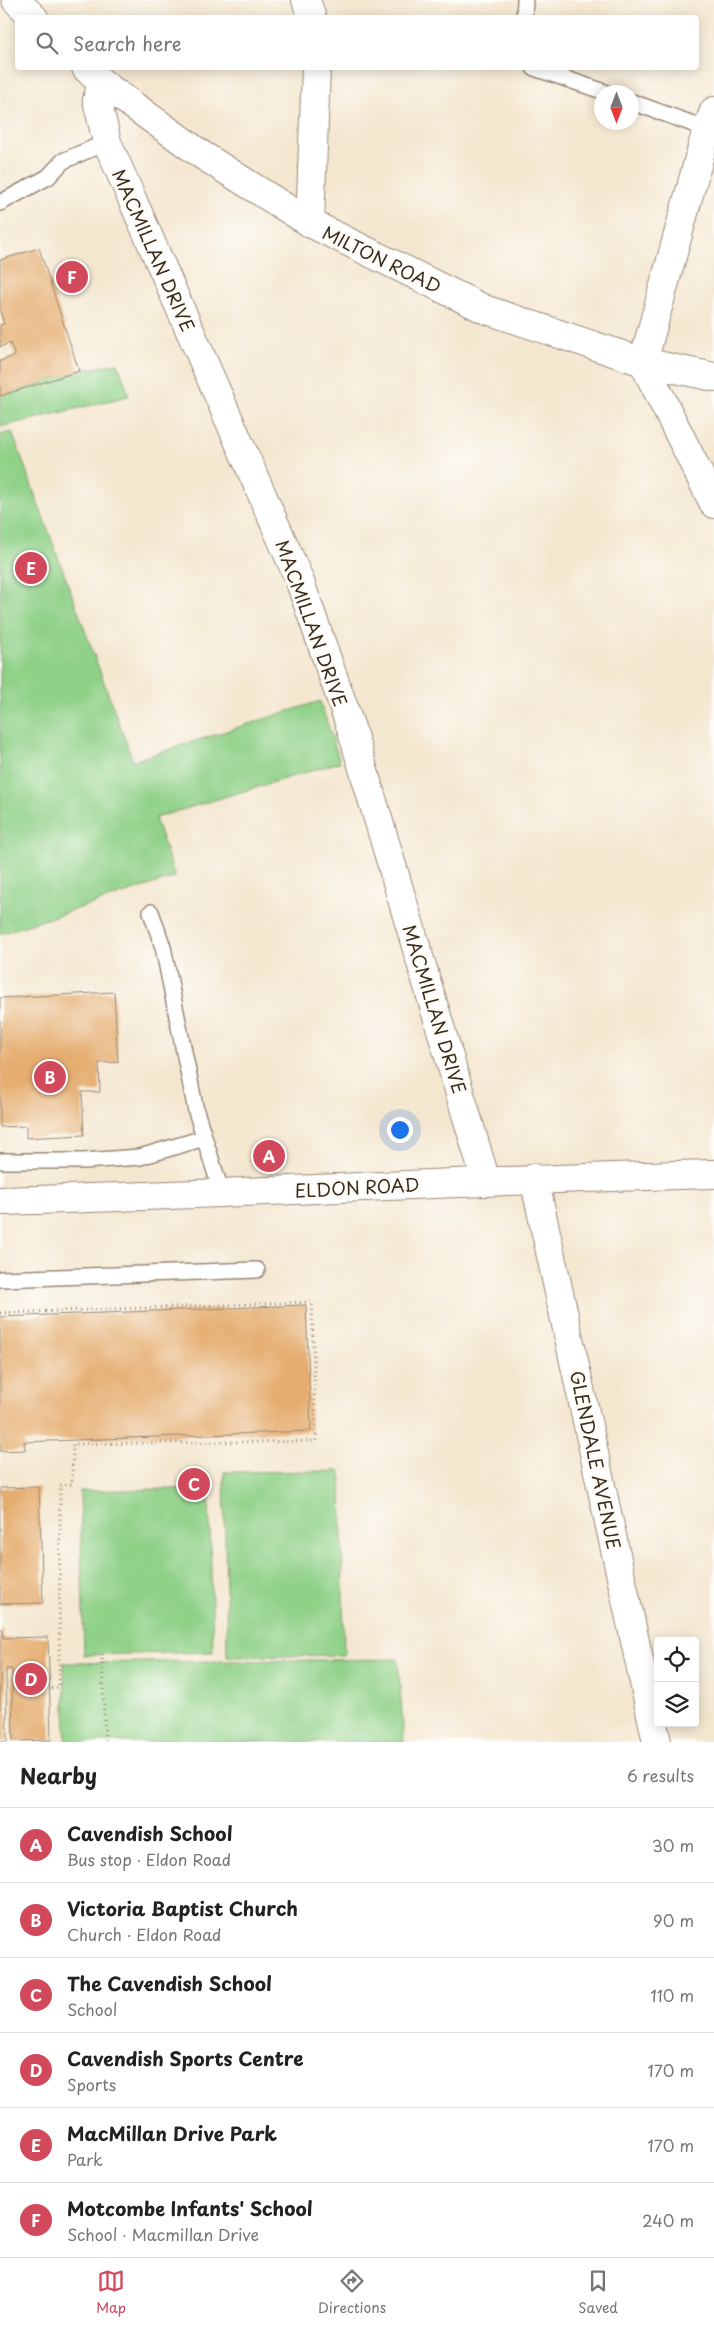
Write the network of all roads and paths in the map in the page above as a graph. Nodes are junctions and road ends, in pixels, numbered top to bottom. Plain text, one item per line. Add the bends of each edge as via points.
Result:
1 (16, 0) edge
2 (306, 0) edge
3 (525, 0) edge
4 (31, 15) edge
5 (311, 15) edge
6 (524, 15) edge
7 (316, 70) edge
8 (540, 70) edge
9 (94, 75) edge
10 (594, 88) edge
11 (639, 104) edge
12 (711, 120) edge
13 (107, 142) junction
14 (0, 203) edge
15 (310, 223) junction
16 (643, 362) junction
17 (714, 377) edge
18 (714, 504) edge
19 (151, 912) dead end
20 (204, 1138) junction
21 (0, 1162) edge
22 (714, 1174) edge
23 (534, 1178) junction
24 (486, 1181) junction
25 (222, 1194) junction
26 (0, 1201) edge
27 (257, 1270) dead end
28 (0, 1279) edge
29 (0, 1312) edge
30 (102, 1654) dead end
31 (50, 1689) dead end
32 (105, 1742) edge
33 (657, 1742) edge

1 - 4 street
2 - 5 street
3 - 6 lane
7 - 15 street
8 - 10 lane
9 - 13 street, MACMILLAN DRIVE
9 - 15 street, MILTON ROAD via 202,155
11 - 12 lane
12 - 16 street
13 - 14 lane via 63,161 48,177
13 - 24 street, MACMILLAN DRIVE via 299,579 351,728
15 - 16 street, MILTON ROAD via 484,308
16 - 17 street, MILTON ROAD
16 - 18 street
19 - 20 lane via 163,947
20 - 21 lane via 140,1156 84,1161
20 - 25 lane
22 - 23 street, ELDON ROAD
23 - 24 street, ELDON ROAD
23 - 33 street, GLENDALE AVENUE
24 - 25 street, ELDON ROAD
25 - 26 street, ELDON ROAD
27 - 28 lane
29 - 31 path via 312,1302 316,1441 73,1444 72,1484 60,1485 59,1687
30 - 32 path

